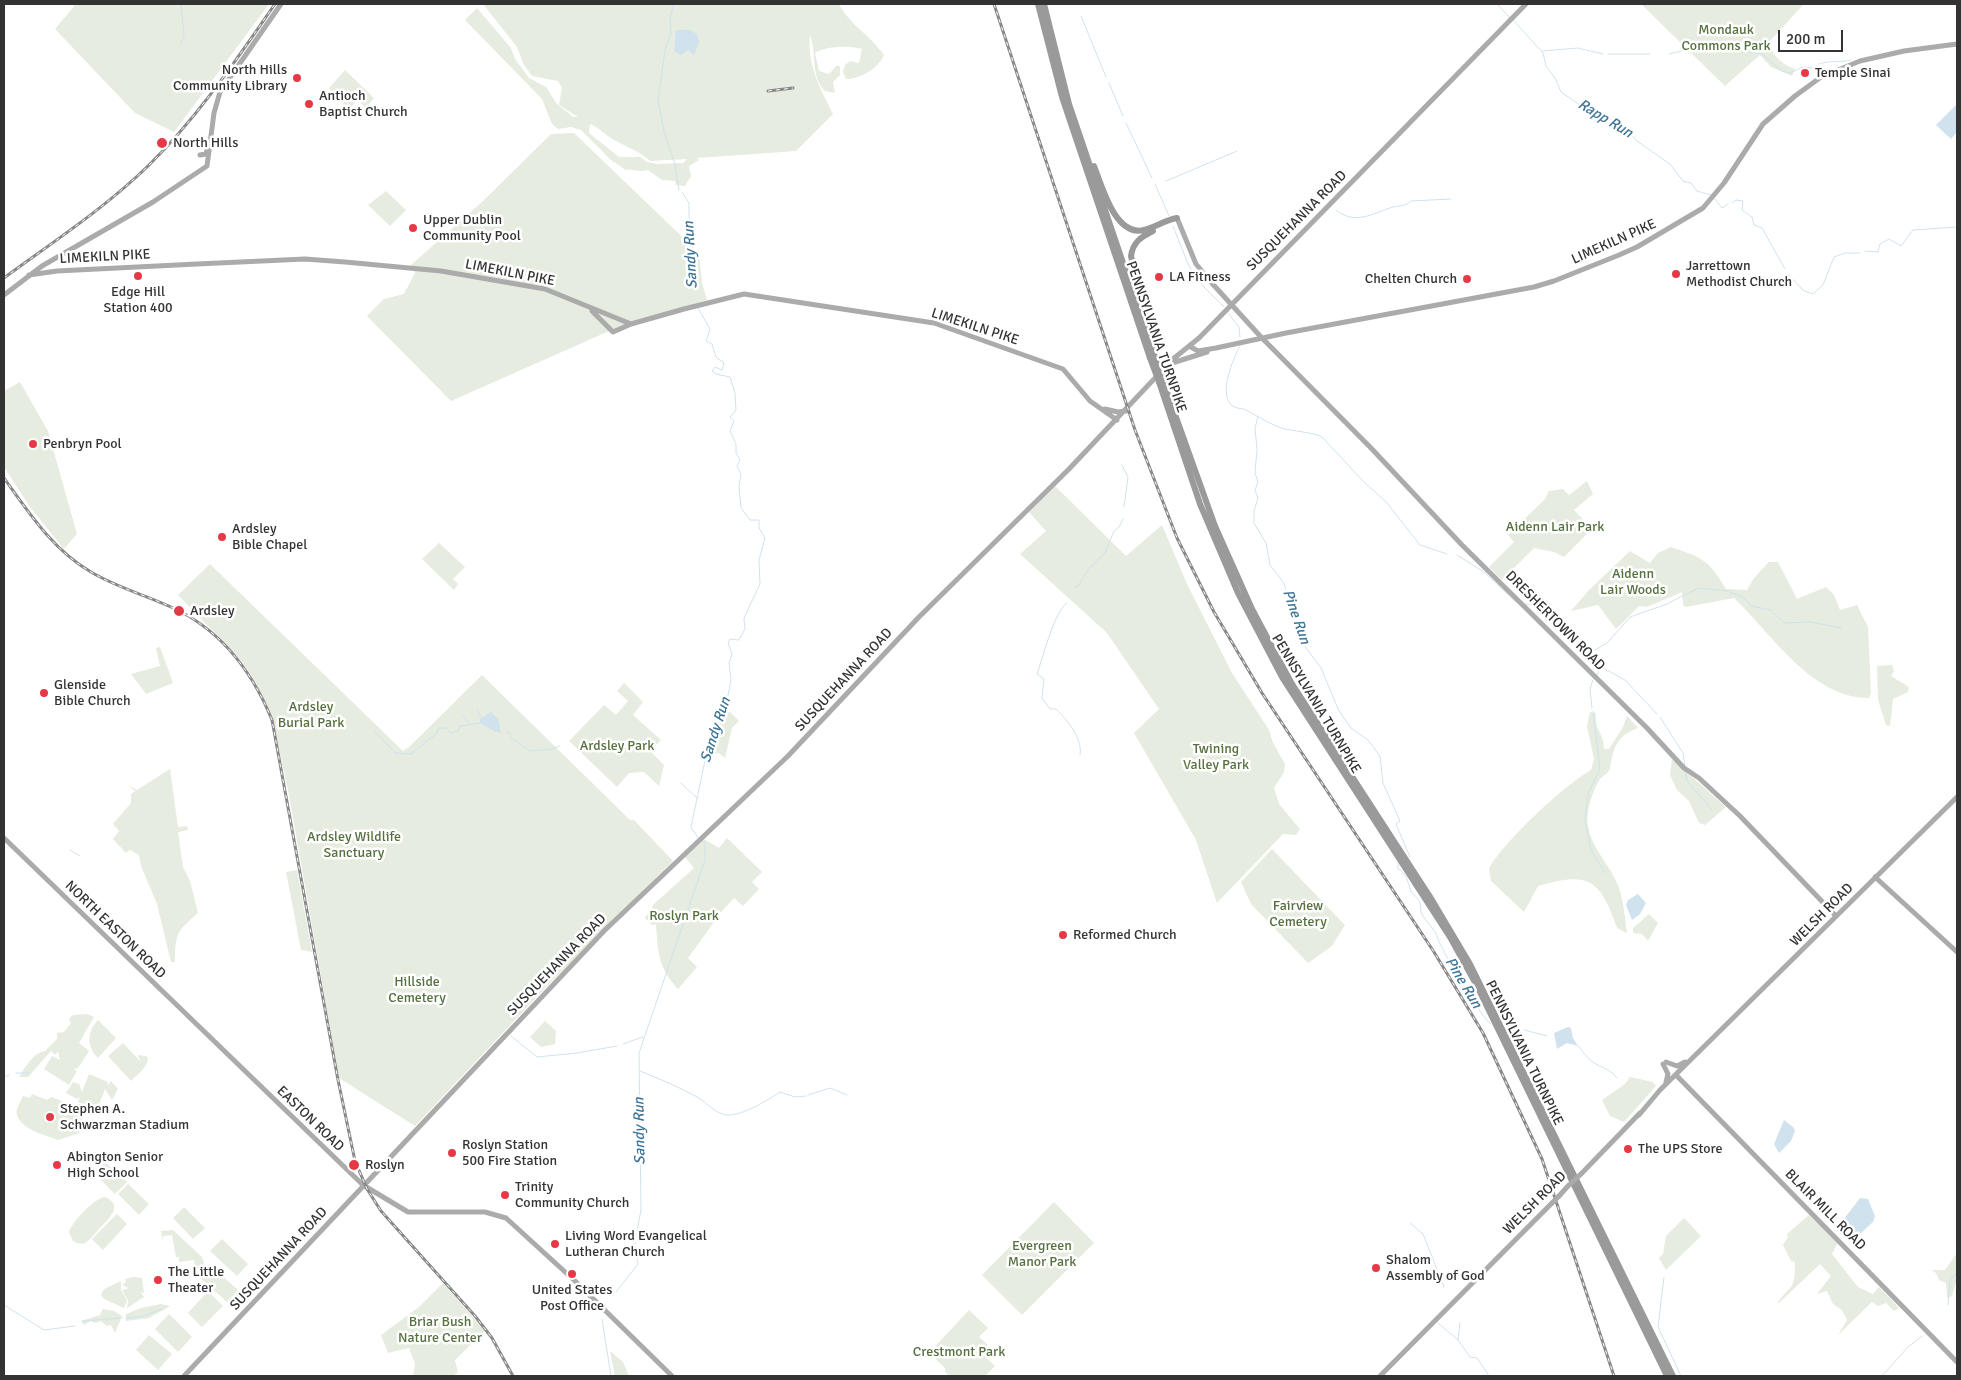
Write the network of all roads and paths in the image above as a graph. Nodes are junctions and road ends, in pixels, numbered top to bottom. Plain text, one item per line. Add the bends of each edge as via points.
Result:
1 (281, 4) edge
2 (1038, 4) edge
3 (1044, 4) edge
4 (1526, 4) edge
5 (1957, 44) edge
6 (1069, 104) junction
7 (211, 140) junction
8 (200, 155) dead end
9 (1177, 218) junction
10 (29, 275) junction
11 (4, 294) edge
12 (1231, 304) junction
13 (588, 308) junction
14 (631, 324) junction
15 (1261, 337) junction
16 (1189, 346) junction
17 (1216, 348) junction
18 (1203, 350) junction
19 (1152, 357) junction
20 (1186, 359) junction
21 (1168, 364) junction
22 (1160, 380) junction
23 (1102, 409) junction
24 (1109, 410) junction
25 (1127, 410) junction
26 (1117, 420) junction
27 (1957, 797) edge
28 (4, 838) edge
29 (1875, 877) junction
30 (1836, 916) junction
31 (1957, 952) edge
32 (211, 1039) joint
33 (1703, 1048) junction
34 (1696, 1055) junction
35 (1677, 1075) junction
36 (1660, 1090) junction
37 (1639, 1115) junction
38 (363, 1186) junction
39 (1957, 1362) edge
40 (1388, 1367) junction
41 (184, 1376) edge
42 (672, 1376) edge
43 (1375, 1376) edge
44 (1380, 1376) edge
45 (1667, 1376) edge
46 (1673, 1376) edge

1 - 7 main road via 220,92
2 - 19 highway, PENNSYLVANIA TURNPIKE via 1064,104
3 - 6 highway, PENNSYLVANIA TURNPIKE
4 - 12 main road, SUSQUEHANNA ROAD
5 - 15 main road, LIMEKILN PIKE via 1904,50 1868,59 1821,77 1762,124 1724,183 1703,208 1637,247 1540,285
6 - 9 highway via 1119,222 1138,231
6 - 19 highway, PENNSYLVANIA TURNPIKE
7 - 8 main road via 206,154
7 - 10 main road via 208,163 200,172
9 - 12 main road, DRESHERTOWN ROAD via 1196,264
9 - 19 highway via 1138,240 1132,251
10 - 11 main road, LIMEKILN PIKE
10 - 13 main road, LIMEKILN PIKE via 304,259 455,273 546,290
12 - 15 main road, DRESHERTOWN ROAD
12 - 16 main road, SUSQUEHANNA ROAD
13 - 14 main road, LIMEKILN PIKE
13 - 14 main road via 613,332
14 - 23 main road, LIMEKILN PIKE via 744,294 934,323 1064,369 1090,401
15 - 17 main road, LIMEKILN PIKE
15 - 30 main road, DRESHERTOWN ROAD via 1462,545 1684,768 1740,816
16 - 18 main road
16 - 21 main road, SUSQUEHANNA ROAD
17 - 18 main road
17 - 20 main road
18 - 20 main road via 1188,355
19 - 22 highway, PENNSYLVANIA TURNPIKE, bridge
20 - 21 main road
21 - 25 main road, SUSQUEHANNA ROAD
22 - 45 highway, PENNSYLVANIA TURNPIKE via 1200,504 1243,602 1282,677 1450,937 1477,986
22 - 46 highway, PENNSYLVANIA TURNPIKE via 1212,518 1252,609 1292,684 1470,964
23 - 24 main road
23 - 26 main road, LIMEKILN PIKE
24 - 25 main road
24 - 26 main road
25 - 26 main road, SUSQUEHANNA ROAD
26 - 38 main road, SUSQUEHANNA ROAD via 919,617 788,756 604,931
27 - 29 main road, WELSH ROAD
28 - 32 main road, NORTH EASTON ROAD
29 - 30 main road, WELSH ROAD
29 - 31 main road
30 - 33 main road, WELSH ROAD
32 - 38 main road, EASTON ROAD
33 - 34 main road, WELSH ROAD
33 - 35 main road, WELSH ROAD
34 - 35 main road, WELSH ROAD
34 - 36 main road via 1679,1066 1664,1063 1668,1078
35 - 36 main road, WELSH ROAD
35 - 37 main road, WELSH ROAD
35 - 39 main road, BLAIR MILL ROAD
36 - 37 main road, WELSH ROAD
37 - 40 main road, WELSH ROAD, bridge
38 - 41 main road, SUSQUEHANNA ROAD
38 - 42 main road, EASTON ROAD via 408,1212 485,1212 506,1218
40 - 43 main road
40 - 44 main road

